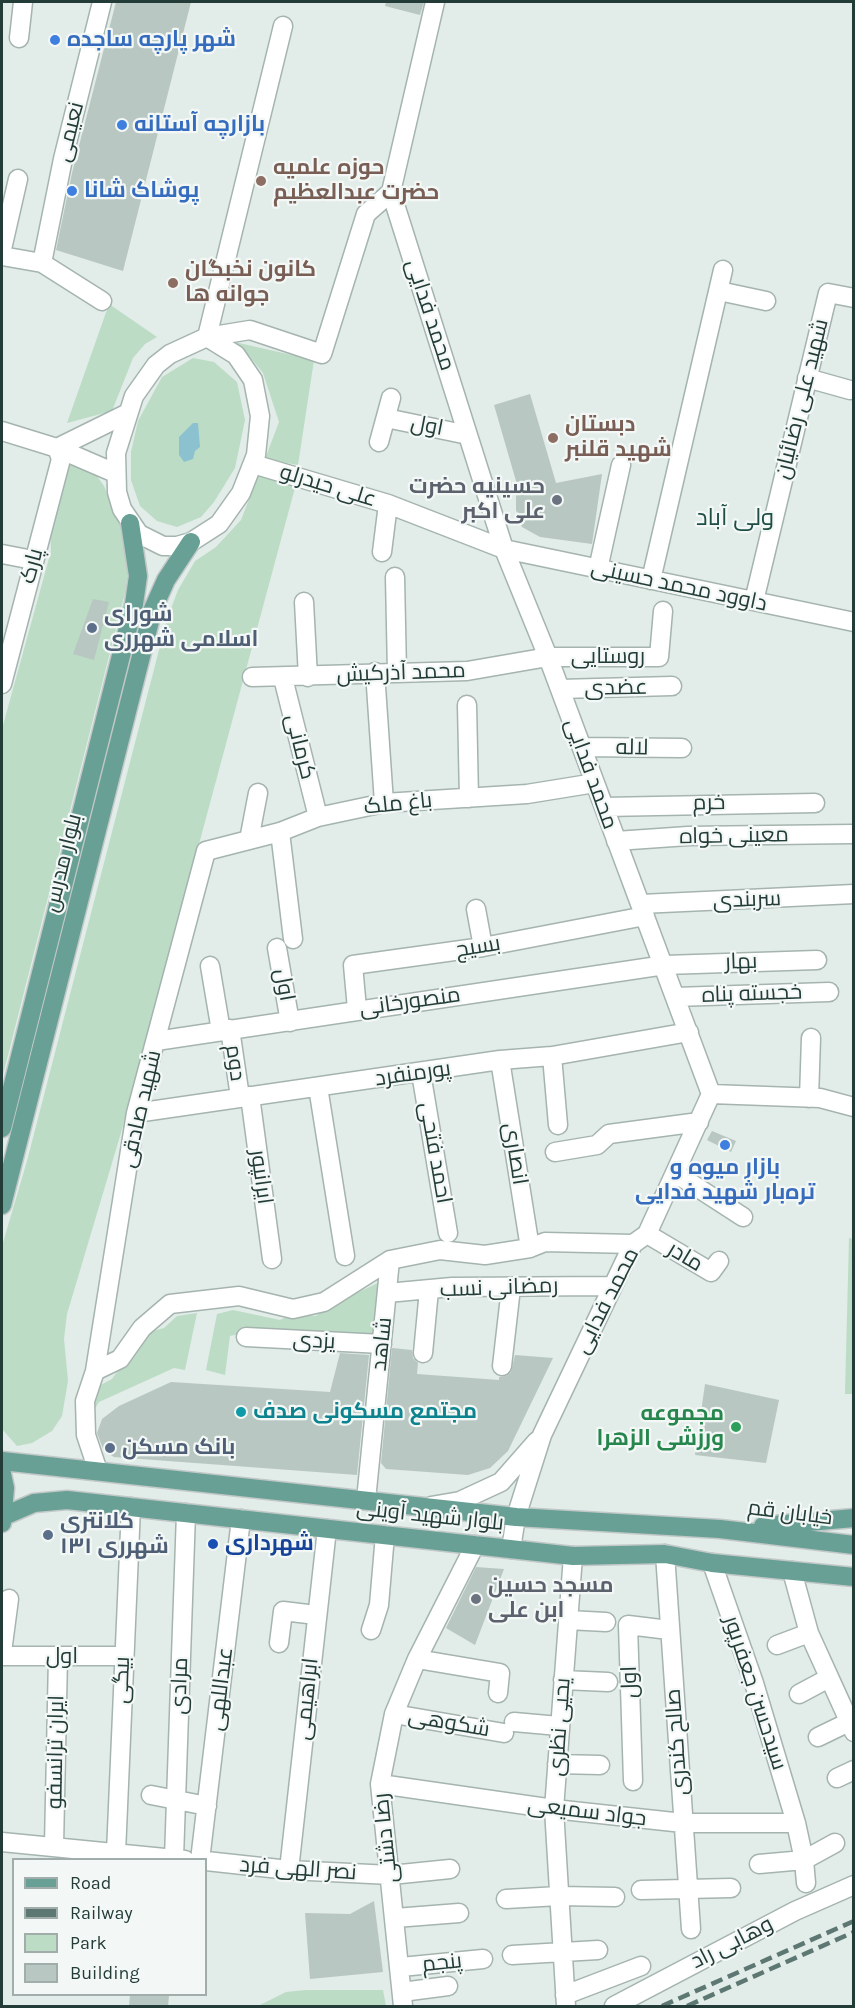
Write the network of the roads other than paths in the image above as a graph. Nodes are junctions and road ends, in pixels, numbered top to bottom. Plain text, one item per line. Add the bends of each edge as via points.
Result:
1 (23, 2) edge
2 (102, 2) edge
3 (435, 2) edge
4 (283, 26) dead end
5 (19, 38) dead end
6 (18, 178) dead end
7 (391, 192) junction
8 (2, 249) edge
9 (2, 256) edge
10 (42, 263) junction
11 (723, 270) dead end
12 (718, 291) junction
13 (854, 298) edge
14 (102, 301) dead end
15 (766, 301) dead end
16 (207, 337) junction
17 (807, 378) junction
18 (850, 390) dead end
19 (391, 398) dead end
20 (126, 414) junction
21 (386, 418) junction
22 (2, 431) edge
23 (468, 435) junction
24 (379, 442) dead end
25 (57, 448) junction
26 (253, 464) junction
27 (621, 465) dead end
28 (115, 473) junction
29 (388, 504) junction
30 (130, 523) junction
31 (191, 542) junction
32 (504, 549) junction
33 (382, 552) dead end
34 (2, 554) edge
35 (33, 560) junction
36 (598, 569) junction
37 (395, 577) dead end
38 (651, 580) junction
39 (754, 601) junction
40 (304, 602) dead end
41 (663, 611) dead end
42 (854, 622) edge
43 (7, 637) edge
44 (548, 657) junction
45 (375, 672) junction
46 (397, 673) junction
47 (252, 677) dead end
48 (308, 677) junction
49 (283, 678) junction
50 (2, 684) edge
51 (672, 686) dead end
52 (560, 689) junction
53 (467, 705) dead end
54 (582, 747) junction
55 (682, 748) dead end
56 (596, 783) junction
57 (258, 793) dead end
58 (470, 798) junction
59 (384, 802) junction
60 (815, 803) dead end
61 (604, 807) junction
62 (318, 817) junction
63 (280, 832) junction
64 (854, 834) edge
65 (249, 840) junction
66 (616, 841) junction
67 (206, 851) joint
68 (854, 894) edge
69 (476, 909) dead end
70 (643, 910) junction
71 (483, 947) junction
72 (817, 960) dead end
73 (664, 965) junction
74 (210, 966) dead end
75 (829, 992) dead end
76 (675, 997) junction
77 (357, 1009) junction
78 (290, 1022) junction
79 (226, 1030) junction
80 (690, 1032) junction
81 (811, 1038) dead end
82 (156, 1041) junction
83 (552, 1056) junction
84 (500, 1060) junction
85 (421, 1073) junction
86 (318, 1087) junction
87 (711, 1094) junction
88 (245, 1097) junction
89 (809, 1098) junction
90 (854, 1107) edge
91 (136, 1113) junction
92 (699, 1122) junction
93 (558, 1125) dead end
94 (2, 1128) edge
95 (555, 1152) dead end
96 (675, 1173) junction
97 (2, 1205) edge
98 (743, 1217) dead end
99 (448, 1233) dead end
100 (640, 1239) junction
101 (530, 1248) junction
102 (345, 1256) dead end
103 (272, 1259) dead end
104 (390, 1260) junction
105 (719, 1261) dead end
106 (612, 1286) junction
107 (511, 1288) junction
108 (429, 1290) junction
109 (387, 1293) junction
110 (246, 1337) dead end
111 (382, 1344) junction
112 (423, 1353) dead end
113 (502, 1366) dead end
114 (95, 1371) junction
115 (542, 1436) junction
116 (2, 1461) edge
117 (98, 1471) junction
118 (2, 1474) edge
119 (366, 1500) junction
120 (132, 1507) junction
121 (427, 1507) junction
122 (186, 1513) junction
123 (516, 1517) junction
124 (854, 1518) edge
125 (242, 1519) junction
126 (3, 1520) edge
127 (327, 1528) junction
128 (720, 1529) junction
129 (386, 1535) junction
130 (475, 1545) junction
131 (854, 1545) edge
132 (511, 1549) junction
133 (665, 1554) junction
134 (573, 1556) junction
135 (712, 1563) junction
136 (792, 1571) junction
137 (854, 1577) edge
138 (9, 1599) dead end
139 (316, 1615) junction
140 (568, 1620) junction
141 (606, 1622) dead end
142 (372, 1630) dead end
143 (669, 1630) junction
144 (809, 1632) junction
145 (279, 1642) dead end
146 (777, 1645) dead end
147 (2, 1652) edge
148 (2, 1656) edge
149 (123, 1656) junction
150 (58, 1657) junction
151 (417, 1659) junction
152 (829, 1678) junction
153 (563, 1680) junction
154 (608, 1682) dead end
155 (498, 1693) dead end
156 (799, 1694) dead end
157 (394, 1713) junction
158 (560, 1726) junction
159 (851, 1727) edge
160 (818, 1737) dead end
161 (557, 1764) junction
162 (600, 1765) dead end
163 (854, 1770) edge
164 (837, 1778) dead end
165 (633, 1781) dead end
166 (380, 1784) junction
167 (151, 1795) dead end
168 (176, 1800) junction
169 (207, 1806) junction
170 (554, 1809) junction
171 (683, 1822) junction
172 (796, 1823) junction
173 (2, 1842) edge
174 (835, 1843) dead end
175 (54, 1846) junction
176 (116, 1852) junction
177 (170, 1858) edge
178 (179, 1858) edge
179 (200, 1858) edge
180 (804, 1860) junction
181 (207, 1861) edge
182 (759, 1864) dead end
183 (450, 1869) dead end
184 (289, 1870) junction
185 (391, 1875) junction
186 (806, 1883) dead end
187 (854, 1885) edge
188 (731, 1888) dead end
189 (689, 1889) junction
190 (641, 1890) dead end
191 (559, 1896) junction
192 (615, 1897) dead end
193 (506, 1899) dead end
194 (459, 1913) dead end
195 (395, 1918) junction
196 (692, 1929) dead end
197 (598, 1950) dead end
198 (562, 1952) junction
199 (512, 1955) dead end
200 (483, 1959) dead end
201 (641, 1966) dead end
202 (401, 1967) junction
203 (448, 1986) dead end
204 (403, 1999) edge
205 (565, 2001) edge
206 (614, 2007) edge

1 - 5 street
2 - 10 street, نعیمی
3 - 7 street
4 - 16 street
6 - 8 street
7 - 16 street via 366,214 322,354 250,330
7 - 23 street, محمد فدایی
9 - 10 street
10 - 14 street
11 - 12 street
12 - 15 street
12 - 38 street
13 - 17 street, شهید علی رضائیان via 828,292
16 - 20 street via 156,365
16 - 26 street via 236,355 253,380 260,435
17 - 18 street
17 - 39 street, شهید علی رضائیان
19 - 21 street, اول
20 - 25 street
20 - 28 street
21 - 23 street, اول
21 - 24 street, اول
22 - 25 street
23 - 32 street, محمد فدایی
25 - 28 street
25 - 35 street, پارک via 61,459
26 - 29 street, علی حیدرلو
26 - 31 street via 241,493 219,524
27 - 36 street
28 - 30 street via 117,492
29 - 32 street, علی حیدرلو
29 - 33 street
30 - 31 street via 144,538 163,546
30 - 94 main road, بلوار مدرس via 138,576 134,604
31 - 97 main road, بلوار مدرس via 153,609
32 - 36 street, داوود محمد حسینی
32 - 44 street, محمد فدایی
34 - 35 street
35 - 43 street, پارک
36 - 38 street, داوود محمد حسینی
37 - 46 street
38 - 39 street, داوود محمد حسینی
39 - 42 street, داوود محمد حسینی
40 - 48 street
41 - 44 street, روستایی via 659,657
43 - 50 street, پارک
44 - 46 street, محمد آذرکیش via 467,671
44 - 52 street, محمد فدایی
45 - 46 street, محمد آذرکیش
45 - 48 street, محمد آذرکیش
45 - 59 street
47 - 49 street, محمد آذرکیش
48 - 49 street, محمد آذرکیش
49 - 62 street, کرمانی
51 - 52 street, عضدی
52 - 54 street, محمد فدایی
53 - 58 street
54 - 55 street, لاله
54 - 56 street, محمد فدایی
56 - 58 street, باغ ملک
56 - 61 street, محمد فدایی
57 - 65 street
58 - 59 street, باغ ملک
59 - 62 street, باغ ملک
60 - 61 street, خرم
61 - 66 street, محمد فدایی
62 - 63 street, باغ ملک
63 - 65 street, باغ ملک
63 - 78 street, اول
64 - 66 street, معینی خواه
65 - 67 street, باغ ملک
66 - 70 street, محمد فدایی
67 - 82 street, شهید صادقی
68 - 70 street, سربندی
69 - 71 street
70 - 71 street, بسیج
70 - 73 street, محمد فدایی
71 - 77 street, بسیج via 353,965
72 - 73 street, بهار
73 - 76 street, محمد فدایی
73 - 77 street, منصورخانی
74 - 79 street, دوم
75 - 76 street, خجسته پناه
76 - 80 street, محمد فدایی
77 - 78 street, منصورخانی
78 - 79 street, منصورخانی
79 - 82 street, منصورخانی
79 - 88 street, دوم
80 - 83 street, پورمنفرد
80 - 87 street, محمد فدایی
81 - 89 street
82 - 91 street, شهید صادقی
83 - 84 street, پورمنفرد
83 - 93 street
84 - 85 street, پورمنفرد
84 - 101 street, انصاری
85 - 86 street, پورمنفرد
85 - 99 street, احمد فتحی
86 - 88 street, پورمنفرد
86 - 102 street
87 - 89 street
87 - 92 street, محمد فدایی
88 - 91 street, پورمنفرد
88 - 103 street, ایرانپور
89 - 90 street
91 - 114 street, شهید صادقی
92 - 95 street via 609,1134 597,1145
92 - 96 street, محمد فدایی
96 - 98 street
96 - 100 street, محمد فدایی
100 - 101 street via 545,1242
100 - 105 street, مادر via 711,1272
100 - 106 street, محمد فدایی
101 - 104 street via 485,1255 440,1250
104 - 109 street, شاهد
104 - 114 street via 324,1302 293,1309 239,1296 170,1304 142,1328 120,1359
106 - 107 street, رمضانی نسب
106 - 115 street, محمد فدایی
107 - 108 street, رمضانی نسب
107 - 113 street
108 - 109 street, رمضانی نسب
108 - 112 street
109 - 111 street, شاهد
110 - 111 street, یزدی
111 - 119 street, شاهد
114 - 117 street, شهید صادقی via 85,1412 86,1435
115 - 121 street via 501,1482 460,1501
115 - 123 street, محمد فدایی
116 - 117 main road, بلوار شهید آوینی
117 - 119 main road, بلوار شهید آوینی
118 - 126 main road
119 - 121 main road, بلوار شهید آوینی
120 - 122 main road, بلوار شهید آوینی
120 - 126 main road, بلوار شهید آوینی via 67,1500 34,1503
120 - 149 street, بیگی
121 - 123 main road, بلوار شهید آوینی
122 - 125 main road, بلوار شهید آوینی
122 - 168 street, مرادی
123 - 128 main road, بلوار شهید آوینی
123 - 132 street, محمد فدایی
124 - 128 main road
125 - 127 main road, بلوار شهید آوینی
125 - 169 street, عبداللهی
127 - 129 main road, بلوار شهید آوینی
127 - 139 street, ابراهیمی
128 - 131 main road, خیابان قم
129 - 130 main road, بلوار شهید آوینی
129 - 142 street via 379,1605
130 - 132 main road, بلوار شهید آوینی
130 - 151 street, رضا دشتی
132 - 134 main road, بلوار شهید آوینی
133 - 134 main road, بلوار شهید آوینی
133 - 135 main road, بلوار شهید آوینی
133 - 143 street, صالح کندری
134 - 140 street, یحیی نظری
135 - 136 main road, بلوار شهید آوینی
135 - 172 street, سیدحسن جعفرپور via 754,1683
136 - 137 main road, بلوار شهید آوینی
136 - 144 street
138 - 147 street
139 - 145 street via 283,1611
139 - 184 street, ابراهیمی
140 - 141 street
140 - 153 street, یحیی نظری
143 - 165 street, اول via 628,1625
143 - 171 street, صالح کندری
144 - 146 street
144 - 152 street
148 - 150 street, اول
149 - 150 street, اول
149 - 176 street, بیگی
150 - 175 street, ایران ترانسفو
151 - 155 street via 500,1673
151 - 157 street, رضا دشتی
152 - 156 street
152 - 159 street
153 - 154 street
153 - 158 street, یحیی نظری
157 - 158 street, شکوهی via 509,1727
157 - 166 street, رضا دشتی
158 - 161 street, یحیی نظری
159 - 160 street
161 - 162 street
161 - 170 street, یحیی نظری
163 - 164 street
166 - 170 street, جواد سمیعی
166 - 185 street, رضا دشتی
167 - 168 street
168 - 169 street
168 - 178 street, مرادی
169 - 179 street, عبداللهی
170 - 171 street, جواد سمیعی
170 - 191 street, یحیی نظری
171 - 172 street, جواد سمیعی
171 - 189 street, صالح کندری
172 - 180 street, سیدحسن جعفرپور
173 - 175 street
174 - 180 street
175 - 176 street
176 - 177 street
180 - 182 street
180 - 186 street, سیدحسن جعفرپور
181 - 184 street, نصر الهی فرد
183 - 185 street, نصر الهی فرد
184 - 185 street, نصر الهی فرد
185 - 195 street, رضا دشتی
187 - 206 street, وهابی راد via 795,1911
188 - 189 street
189 - 190 street
189 - 196 street, صالح کندری
191 - 192 street
191 - 193 street
191 - 198 street, یحیی نظری
194 - 195 street
195 - 202 street, رضا دشتی
197 - 198 street
198 - 199 street
198 - 205 street, یحیی نظری
200 - 202 street, پنجم
201 - 205 street
202 - 204 street, رضا دشتی
203 - 204 street

